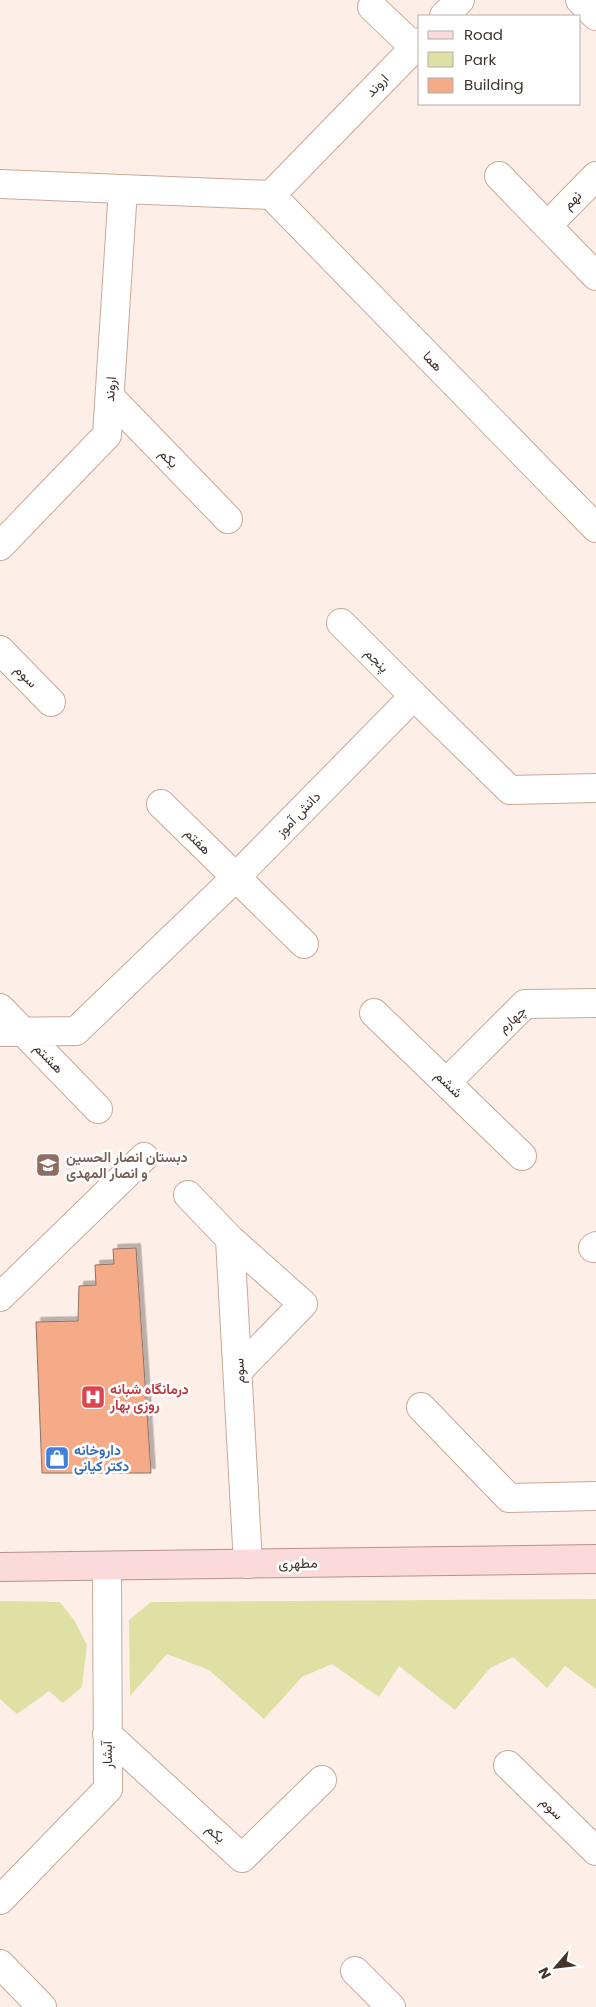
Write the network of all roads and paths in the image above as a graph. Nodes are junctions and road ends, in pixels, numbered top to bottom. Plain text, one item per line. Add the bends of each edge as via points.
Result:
1 (460, 0) edge
2 (580, 0) edge
3 (372, 7) dead end
4 (445, 15) edge
5 (596, 16) edge
6 (417, 44) edge
7 (499, 176) dead end
8 (596, 176) edge
9 (0, 184) edge
10 (123, 190) junction
11 (271, 195) junction
12 (548, 225) junction
13 (596, 276) edge
14 (110, 398) junction
15 (228, 519) dead end
16 (596, 528) edge
17 (0, 546) edge
18 (341, 623) dead end
19 (0, 650) edge
20 (414, 696) junction
21 (51, 702) dead end
22 (596, 788) edge
23 (162, 804) dead end
24 (235, 878) junction
25 (304, 944) dead end
26 (596, 1002) edge
27 (0, 1008) edge
28 (374, 1013) dead end
29 (12, 1032) edge
30 (447, 1082) junction
31 (98, 1109) dead end
32 (522, 1156) dead end
33 (144, 1158) dead end
34 (188, 1195) dead end
35 (230, 1239) junction
36 (0, 1297) edge
37 (239, 1370) junction
38 (421, 1407) dead end
39 (596, 1496) edge
40 (596, 1559) edge
41 (248, 1564) junction
42 (107, 1566) junction
43 (0, 1567) edge
44 (107, 1734) junction
45 (508, 1765) dead end
46 (322, 1780) dead end
47 (596, 1850) edge
48 (0, 1900) edge
49 (0, 1964) edge
50 (355, 1971) dead end
51 (42, 2007) edge
52 (391, 2007) edge

1 - 4 street
2 - 5 street
3 - 6 street
6 - 11 street, اروند
7 - 12 street
8 - 12 street, نهم
9 - 10 street
10 - 11 street
10 - 14 street, اروند
11 - 16 street, هما
12 - 13 street
14 - 15 street, یکم
14 - 17 street, اروند via 108,435
18 - 20 street, پنجم
19 - 21 street, سوم
20 - 22 street via 510,790
20 - 24 street, دانش آموز
23 - 24 street, هفتم
24 - 25 street
24 - 29 street, دانش آموز via 76,1031
26 - 30 street, چهارم via 525,1004
27 - 29 street, هشتم
28 - 30 street, ششم
29 - 31 street, هشتم
30 - 32 street, ششم
33 - 36 street
34 - 35 street
35 - 37 street, سوم
35 - 37 street via 303,1304
37 - 41 street, سوم
38 - 39 street via 509,1498
40 - 41 main road, مطهری
41 - 42 main road, مطهری
42 - 43 main road, مطهری
42 - 44 street, آبشار
44 - 46 street, یکم via 242,1858
44 - 48 street, آبشار via 108,1788
45 - 47 street, سوم
49 - 51 street
50 - 52 street

